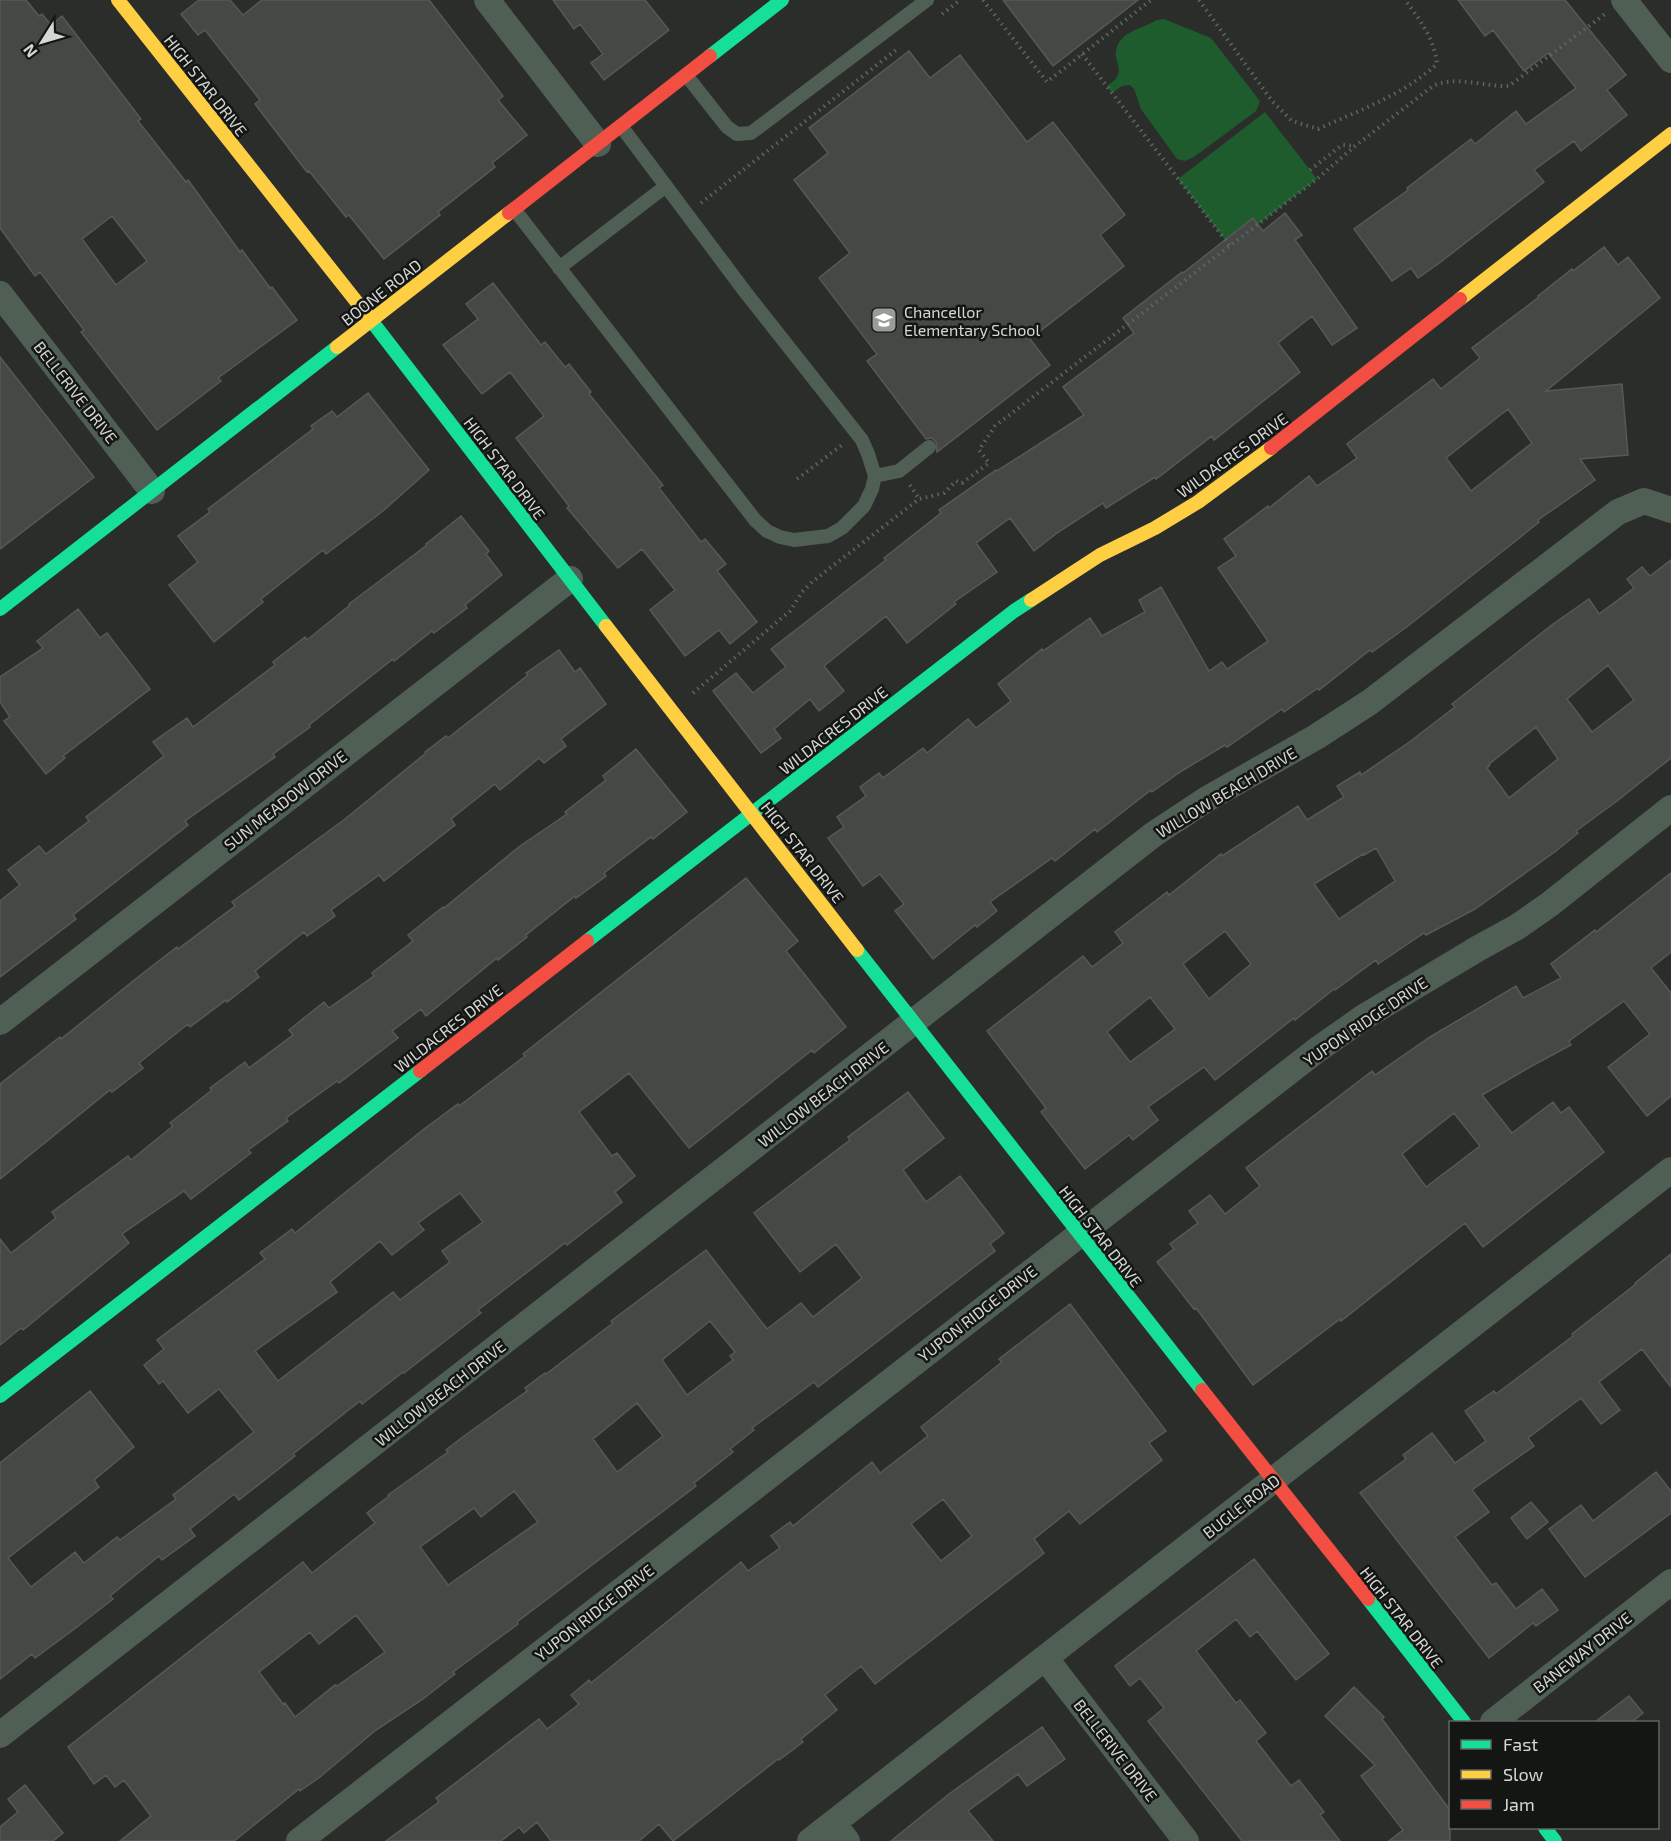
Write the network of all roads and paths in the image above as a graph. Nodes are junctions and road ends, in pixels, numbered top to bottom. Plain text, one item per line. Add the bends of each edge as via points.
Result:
1 (118, 0) edge
2 (487, 0) edge
3 (782, 0) edge
4 (927, 0) edge
5 (960, 0) edge
6 (983, 0) edge
7 (1151, 0) edge
8 (1199, 0) edge
9 (1405, 0) edge
10 (1624, 0) edge
11 (934, 21) dead end
12 (898, 48) dead end
13 (1082, 54) junction
14 (1671, 60) edge
15 (686, 75) junction
16 (621, 126) junction
17 (1671, 134) edge
18 (598, 144) junction
19 (1355, 146) junction
20 (1310, 170) dead end
21 (666, 186) junction
22 (514, 209) junction
23 (687, 214) junction
24 (1230, 246) junction
25 (559, 268) junction
26 (0, 294) edge
27 (371, 321) junction
28 (847, 422) junction
29 (929, 447) dead end
30 (874, 476) junction
31 (797, 479) dead end
32 (152, 490) junction
33 (1671, 510) edge
34 (570, 579) junction
35 (0, 609) edge
36 (671, 711) junction
37 (1671, 808) edge
38 (752, 813) junction
39 (0, 1022) edge
40 (915, 1023) junction
41 (1671, 1170) edge
42 (1078, 1234) junction
43 (0, 1396) edge
44 (1274, 1480) junction
45 (1671, 1582) edge
46 (1046, 1659) junction
47 (1463, 1721) edge
48 (1494, 1721) edge
49 (0, 1735) edge
50 (840, 1832) edge
51 (299, 1841) edge
52 (810, 1841) edge
53 (1186, 1841) edge

1 - 27 street, HIGH STAR DRIVE
2 - 18 street
3 - 15 street, BOONE ROAD
4 - 15 lane via 751,133 737,134 727,127
5 - 11 path
6 - 13 path via 1047,82
7 - 13 path
8 - 9 path via 1272,101 1292,121 1318,129 1393,96 1437,64 1425,26
10 - 14 street
10 - 19 path via 1509,86 1441,82
12 - 23 path
13 - 24 path
15 - 16 street, BOONE ROAD
16 - 18 street, BOONE ROAD
16 - 21 lane
17 - 38 street, WILDACRES DRIVE via 1236,475 1198,502 1100,555 1014,611
18 - 22 street, BOONE ROAD
19 - 20 path via 1342,145
19 - 24 path
21 - 23 lane
21 - 25 lane
22 - 25 lane
22 - 27 street, BOONE ROAD
23 - 28 lane
24 - 36 path via 995,426 979,450 989,463 962,483 956,481 944,493 919,499 812,582 790,611
25 - 30 lane via 767,531 794,540 828,536 864,506
26 - 32 street, BELLERIVE DRIVE
27 - 32 street, BOONE ROAD
27 - 34 street, HIGH STAR DRIVE
28 - 30 lane via 862,440
28 - 31 path via 844,443
29 - 30 lane via 899,471
32 - 35 street, BOONE ROAD
33 - 40 street, WILLOW BEACH DRIVE via 1644,501 1618,512 1370,702 1155,834
34 - 36 street, HIGH STAR DRIVE
34 - 39 street, SUN MEADOW DRIVE
36 - 38 street, HIGH STAR DRIVE
37 - 42 street, YUPON RIDGE DRIVE via 1517,927 1364,1017 1317,1050
38 - 40 street, HIGH STAR DRIVE
38 - 43 street, WILDACRES DRIVE
40 - 42 street, HIGH STAR DRIVE
40 - 49 street, WILLOW BEACH DRIVE
41 - 44 street, BUGLE ROAD
42 - 44 street, HIGH STAR DRIVE
42 - 51 street, YUPON RIDGE DRIVE
44 - 46 street, BUGLE ROAD
44 - 47 street, HIGH STAR DRIVE
45 - 48 street, BANEWAY DRIVE
46 - 50 street, BUGLE ROAD
46 - 53 street, BELLERIVE DRIVE
50 - 52 street, BUGLE ROAD

